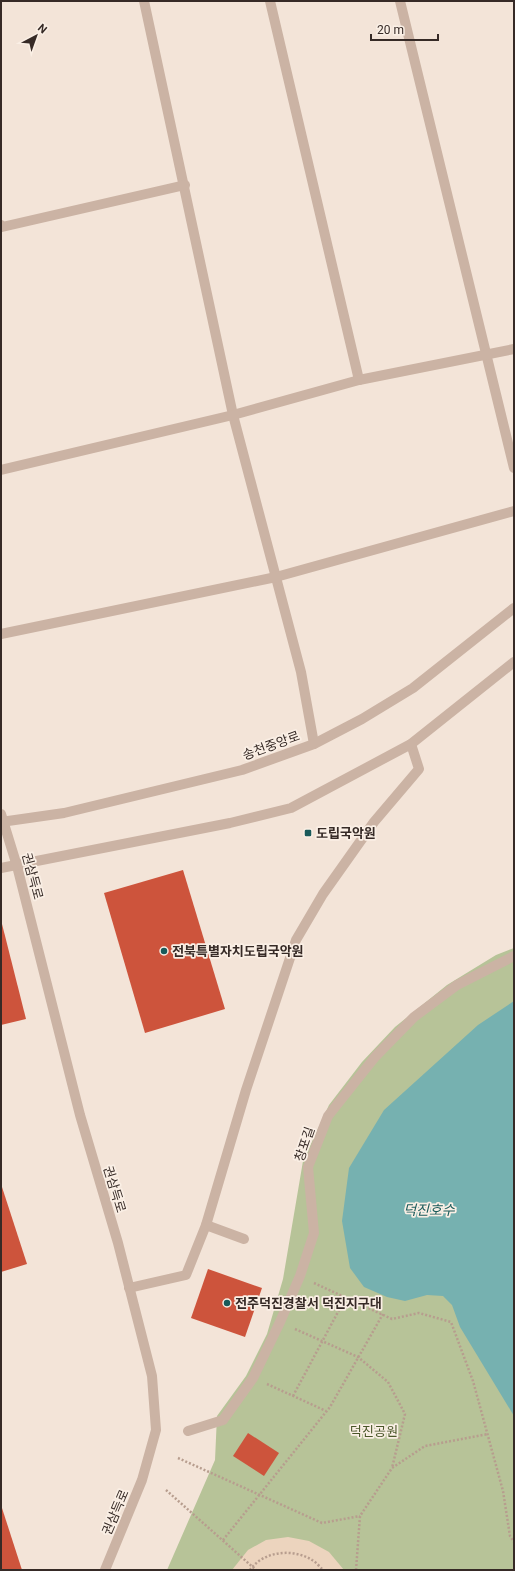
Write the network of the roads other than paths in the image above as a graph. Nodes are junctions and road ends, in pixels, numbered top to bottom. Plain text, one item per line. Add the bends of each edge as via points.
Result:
1 (144, 1) edge
2 (270, 1) edge
3 (400, 1) edge
4 (185, 185) junction
5 (1, 225) edge
6 (514, 349) edge
7 (486, 355) junction
8 (359, 380) junction
9 (233, 415) junction
10 (514, 468) edge
11 (1, 470) edge
12 (514, 511) edge
13 (276, 577) junction
14 (514, 608) edge
15 (1, 634) edge
16 (514, 662) edge
17 (314, 744) junction
18 (412, 744) junction
19 (2, 819) edge
20 (17, 866) junction
21 (1, 868) edge
22 (514, 956) edge
23 (206, 1226) junction
24 (244, 1239) dead end
25 (129, 1288) junction
26 (188, 1431) dead end
27 (105, 1570) edge

1 - 4 street
2 - 8 street
3 - 7 street
4 - 5 street via 2,228
4 - 9 street
6 - 7 street
7 - 8 street
7 - 10 street
8 - 9 street
9 - 11 street
9 - 13 street
12 - 13 street
13 - 15 street
13 - 17 street via 301,672
14 - 17 street, 송천중앙로 via 413,688
16 - 18 street
17 - 19 street, 송천중앙로 via 242,770 64,813
18 - 20 street via 291,808 230,823
18 - 23 street via 419,768 374,822 323,894 296,940 246,1090
19 - 20 street, 권삼득로
20 - 21 street
20 - 25 street, 권삼득로 via 80,1115
22 - 26 street, 창포길 via 457,985 414,1017 375,1057 328,1116 308,1167 314,1233 300,1276 280,1322 253,1378 223,1420
23 - 24 street
23 - 25 street via 186,1275
25 - 27 street, 권삼득로 via 152,1376 156,1430 142,1480

